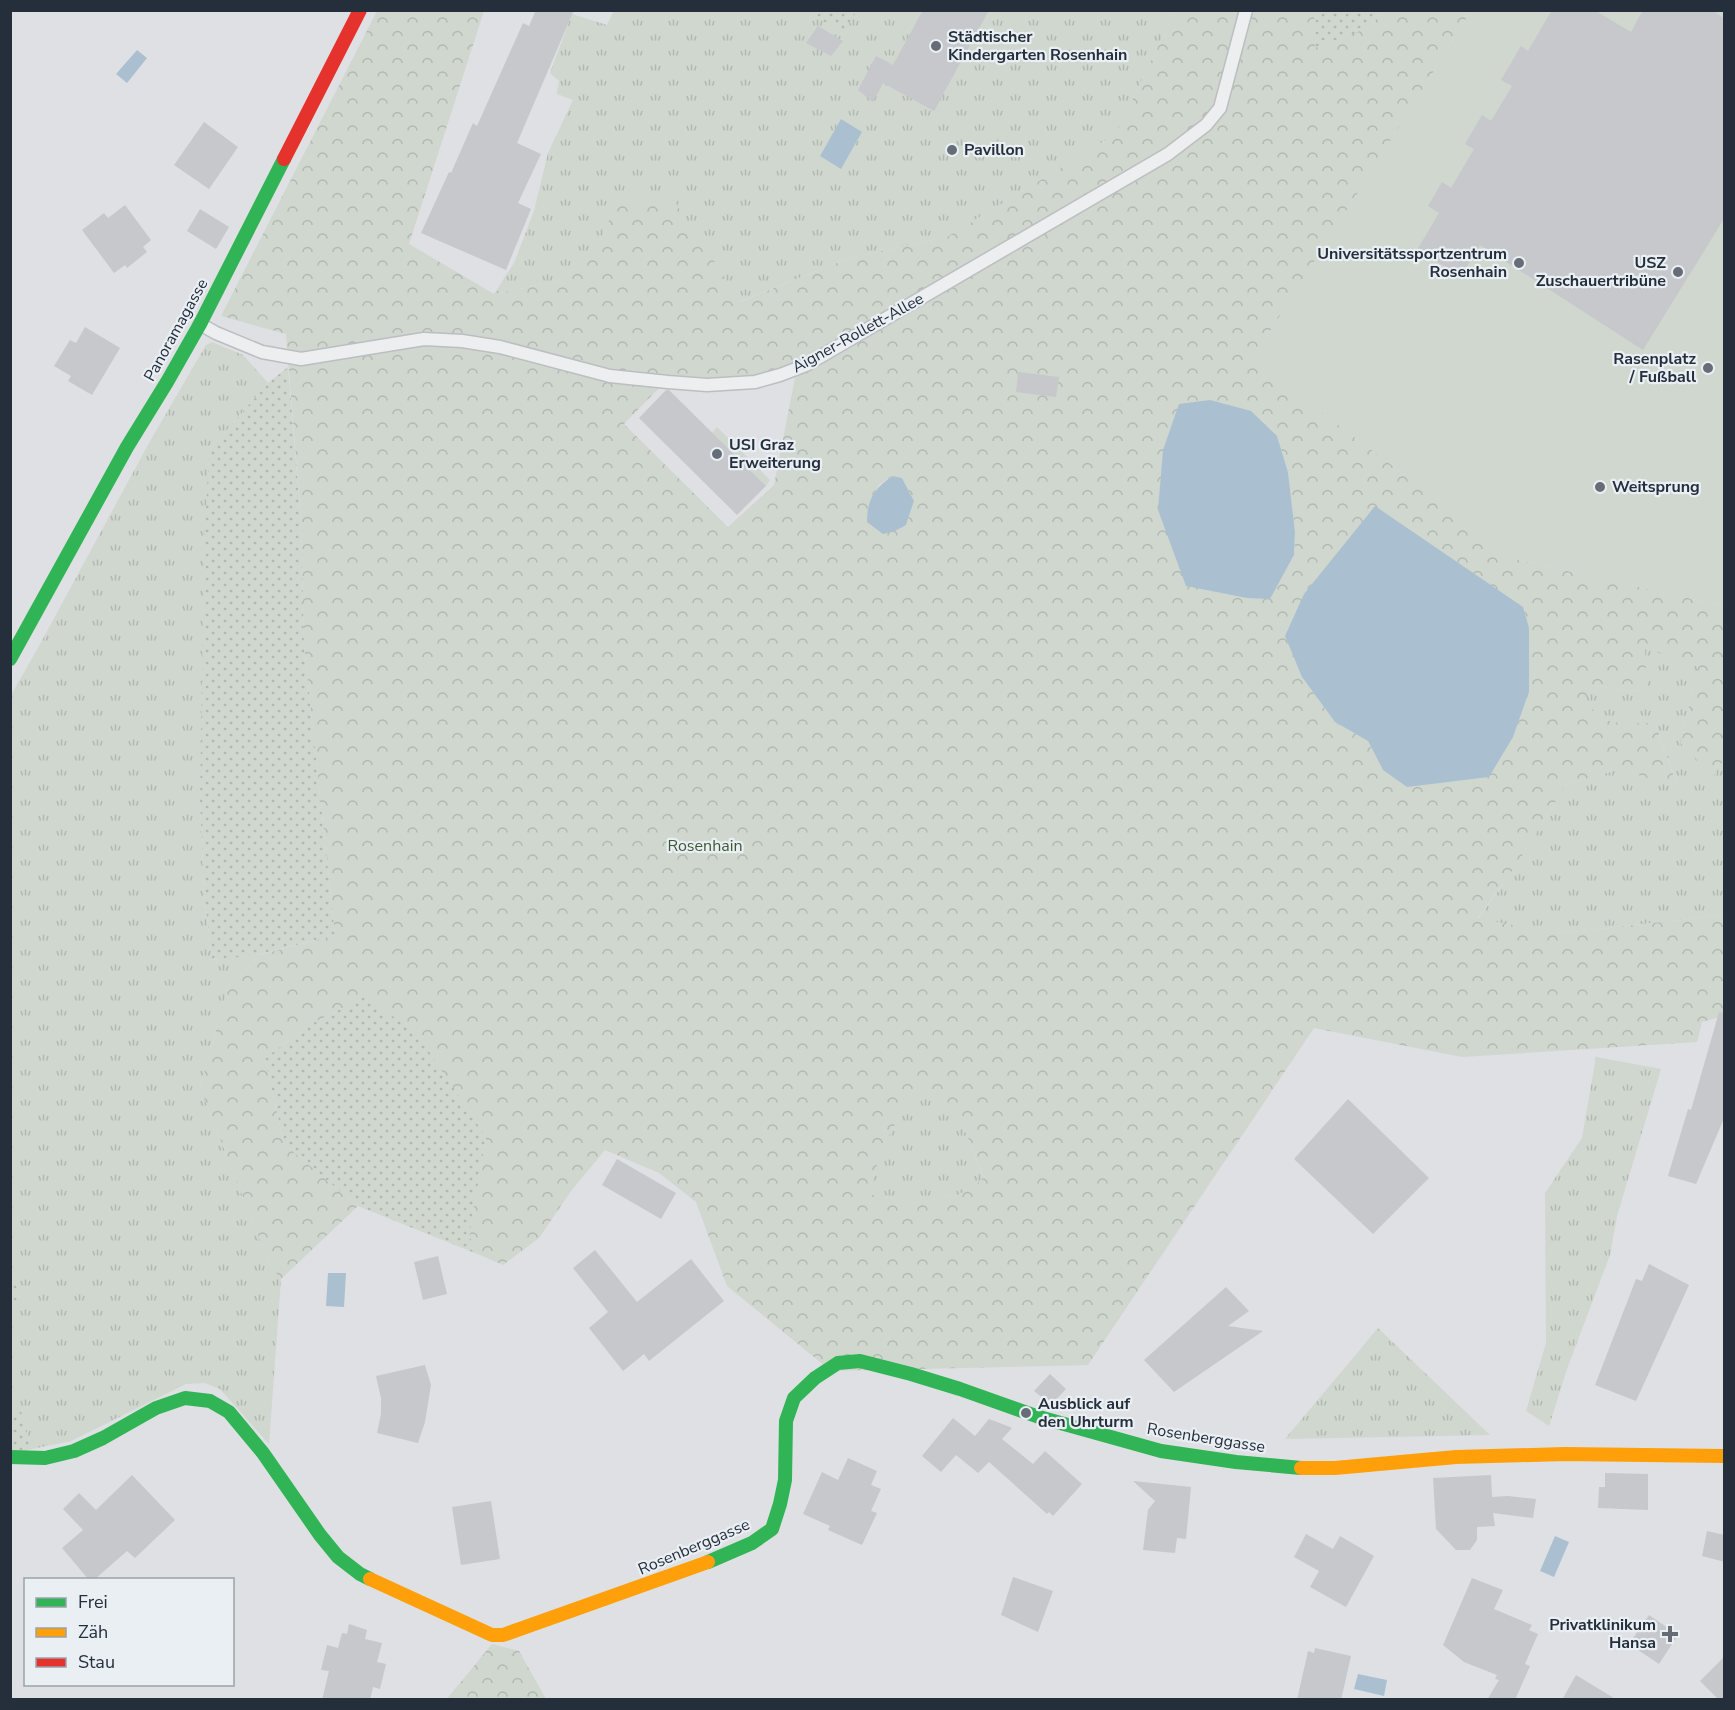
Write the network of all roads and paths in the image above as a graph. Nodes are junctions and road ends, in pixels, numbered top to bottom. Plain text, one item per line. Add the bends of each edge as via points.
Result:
1 (360, 10) edge
2 (1246, 10) edge
3 (200, 324) junction
4 (10, 659) edge
5 (1725, 1456) edge
6 (10, 1457) edge

1 - 3 street, Panoramagasse
2 - 3 lane, Aigner-Rollett-Allee via 1220,108 1206,125 1168,154 806,365 780,375 755,382 668,382 610,376 500,347 424,339 301,359 275,355
3 - 4 street, Panoramagasse
5 - 6 street, Rosenberggasse via 1456,1457 1310,1469 1246,1463 1161,1451 1039,1417 911,1374 860,1361 838,1363 794,1398 786,1421 785,1480 772,1529 752,1543 663,1579 503,1635 492,1635 360,1574 338,1557 263,1453 229,1412 210,1401 184,1398 156,1408 74,1451 45,1458

